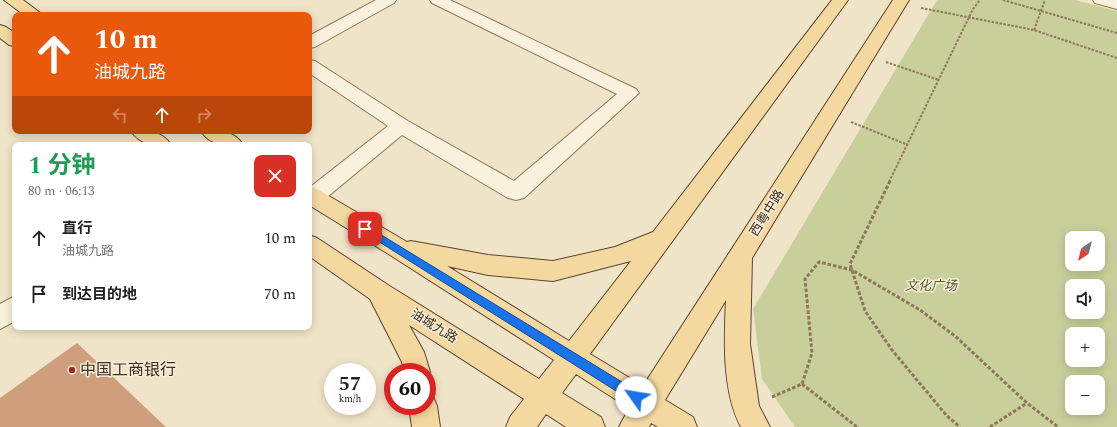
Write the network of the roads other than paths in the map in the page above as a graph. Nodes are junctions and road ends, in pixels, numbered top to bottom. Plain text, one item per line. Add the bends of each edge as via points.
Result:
1 (12, 0) edge
2 (388, 0) edge
3 (438, 0) edge
4 (840, 0) edge
5 (1101, 0) edge
6 (901, 1) edge
7 (1117, 4) edge
8 (30, 12) edge
9 (0, 30) edge
10 (12, 39) edge
11 (312, 41) edge
12 (312, 67) edge
13 (401, 126) junction
14 (146, 134) edge
15 (216, 134) edge
16 (157, 142) edge
17 (228, 142) edge
18 (312, 195) edge
19 (312, 198) edge
20 (662, 238) junction
21 (312, 246) edge
22 (398, 248) junction
23 (740, 256) junction
24 (379, 292) junction
25 (12, 309) edge
26 (0, 318) edge
27 (415, 363) edge
28 (564, 380) junction
29 (647, 404) junction
30 (424, 415) edge
31 (751, 418) edge
32 (426, 427) edge
33 (520, 427) edge
34 (591, 427) edge
35 (632, 427) edge
36 (683, 427) edge

1 - 8 main road
2 - 11 street
3 - 13 street via 630,93 516,192
4 - 20 main road
5 - 7 street
6 - 23 main road, 西粤中路
9 - 10 main road
12 - 13 street
13 - 18 street
14 - 16 main road
15 - 17 main road
19 - 22 main road
20 - 22 main road via 618,256 553,271 488,265
20 - 28 main road
21 - 24 main road, 油城九路
22 - 28 main road
23 - 29 main road, 西粤中路
23 - 31 main road via 737,344
24 - 27 main road
24 - 28 main road, 油城九路
25 - 26 street
28 - 29 main road
28 - 33 main road
28 - 34 main road
29 - 35 main road, 西粤中路
29 - 36 main road
30 - 32 main road

